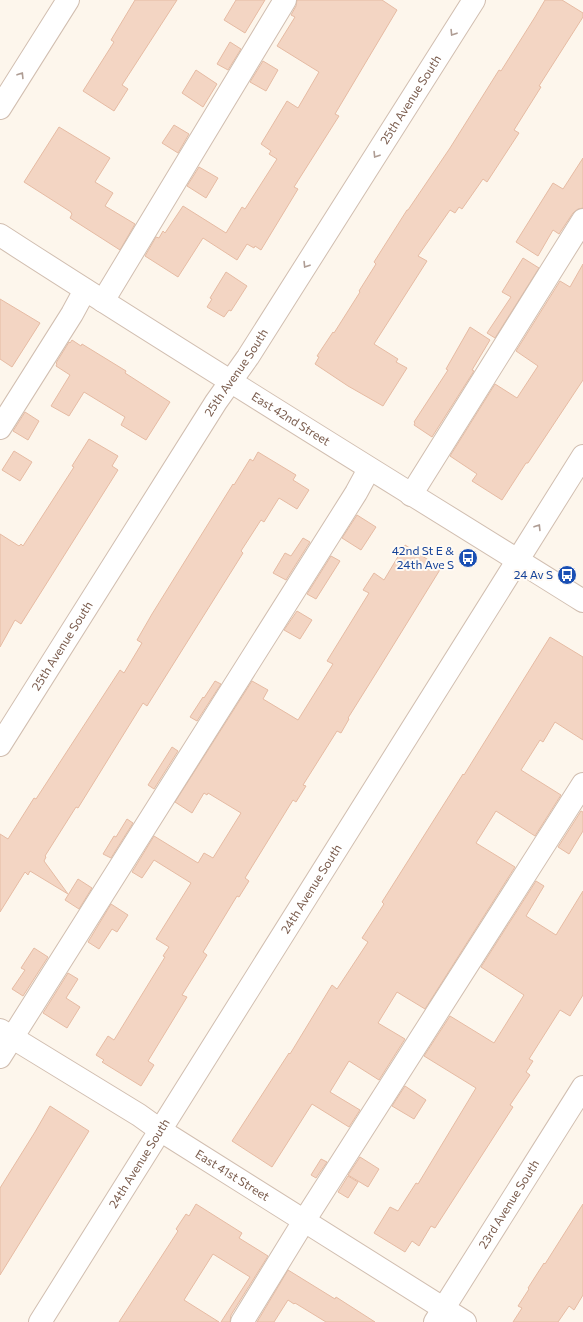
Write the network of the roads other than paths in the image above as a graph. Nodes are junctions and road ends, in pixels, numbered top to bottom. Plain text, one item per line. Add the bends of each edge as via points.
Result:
1 (68, 0) edge
2 (285, 0) edge
3 (474, 0) edge
4 (0, 108) edge
5 (583, 220) edge
6 (0, 235) edge
7 (85, 290) junction
8 (103, 301) junction
9 (231, 381) junction
10 (0, 428) edge
11 (583, 456) edge
12 (369, 469) junction
13 (411, 495) junction
14 (518, 560) junction
15 (583, 601) edge
16 (0, 745) edge
17 (583, 784) edge
18 (6, 1033) edge
19 (0, 1057) edge
20 (583, 1087) edge
21 (160, 1130) junction
22 (304, 1220) junction
23 (440, 1315) edge
24 (40, 1322) edge
25 (242, 1322) edge
26 (464, 1322) edge

4 -> 1 street
2 - 8 street
3 -> 9 street, 25th Avenue South
5 - 13 street
6 - 7 street, East 42nd Street
7 - 8 street, East 42nd Street
7 - 10 street
8 - 9 street, East 42nd Street
9 - 12 street, East 42nd Street
9 - 16 street, 25th Avenue South
14 -> 11 street, 24th Avenue South
12 - 13 street, East 42nd Street
12 - 18 street via 352,500
13 - 14 street, East 42nd Street
14 - 15 street, East 42nd Street
14 - 21 street, 24th Avenue South
17 - 22 street
18 - 19 street
18 - 21 street, East 41st Street
20 - 23 street, 23rd Avenue South
21 - 22 street, East 41st Street
21 - 24 street, 24th Avenue South
22 - 23 street, East 41st Street
22 - 25 street
23 - 26 street, East 41st Street

